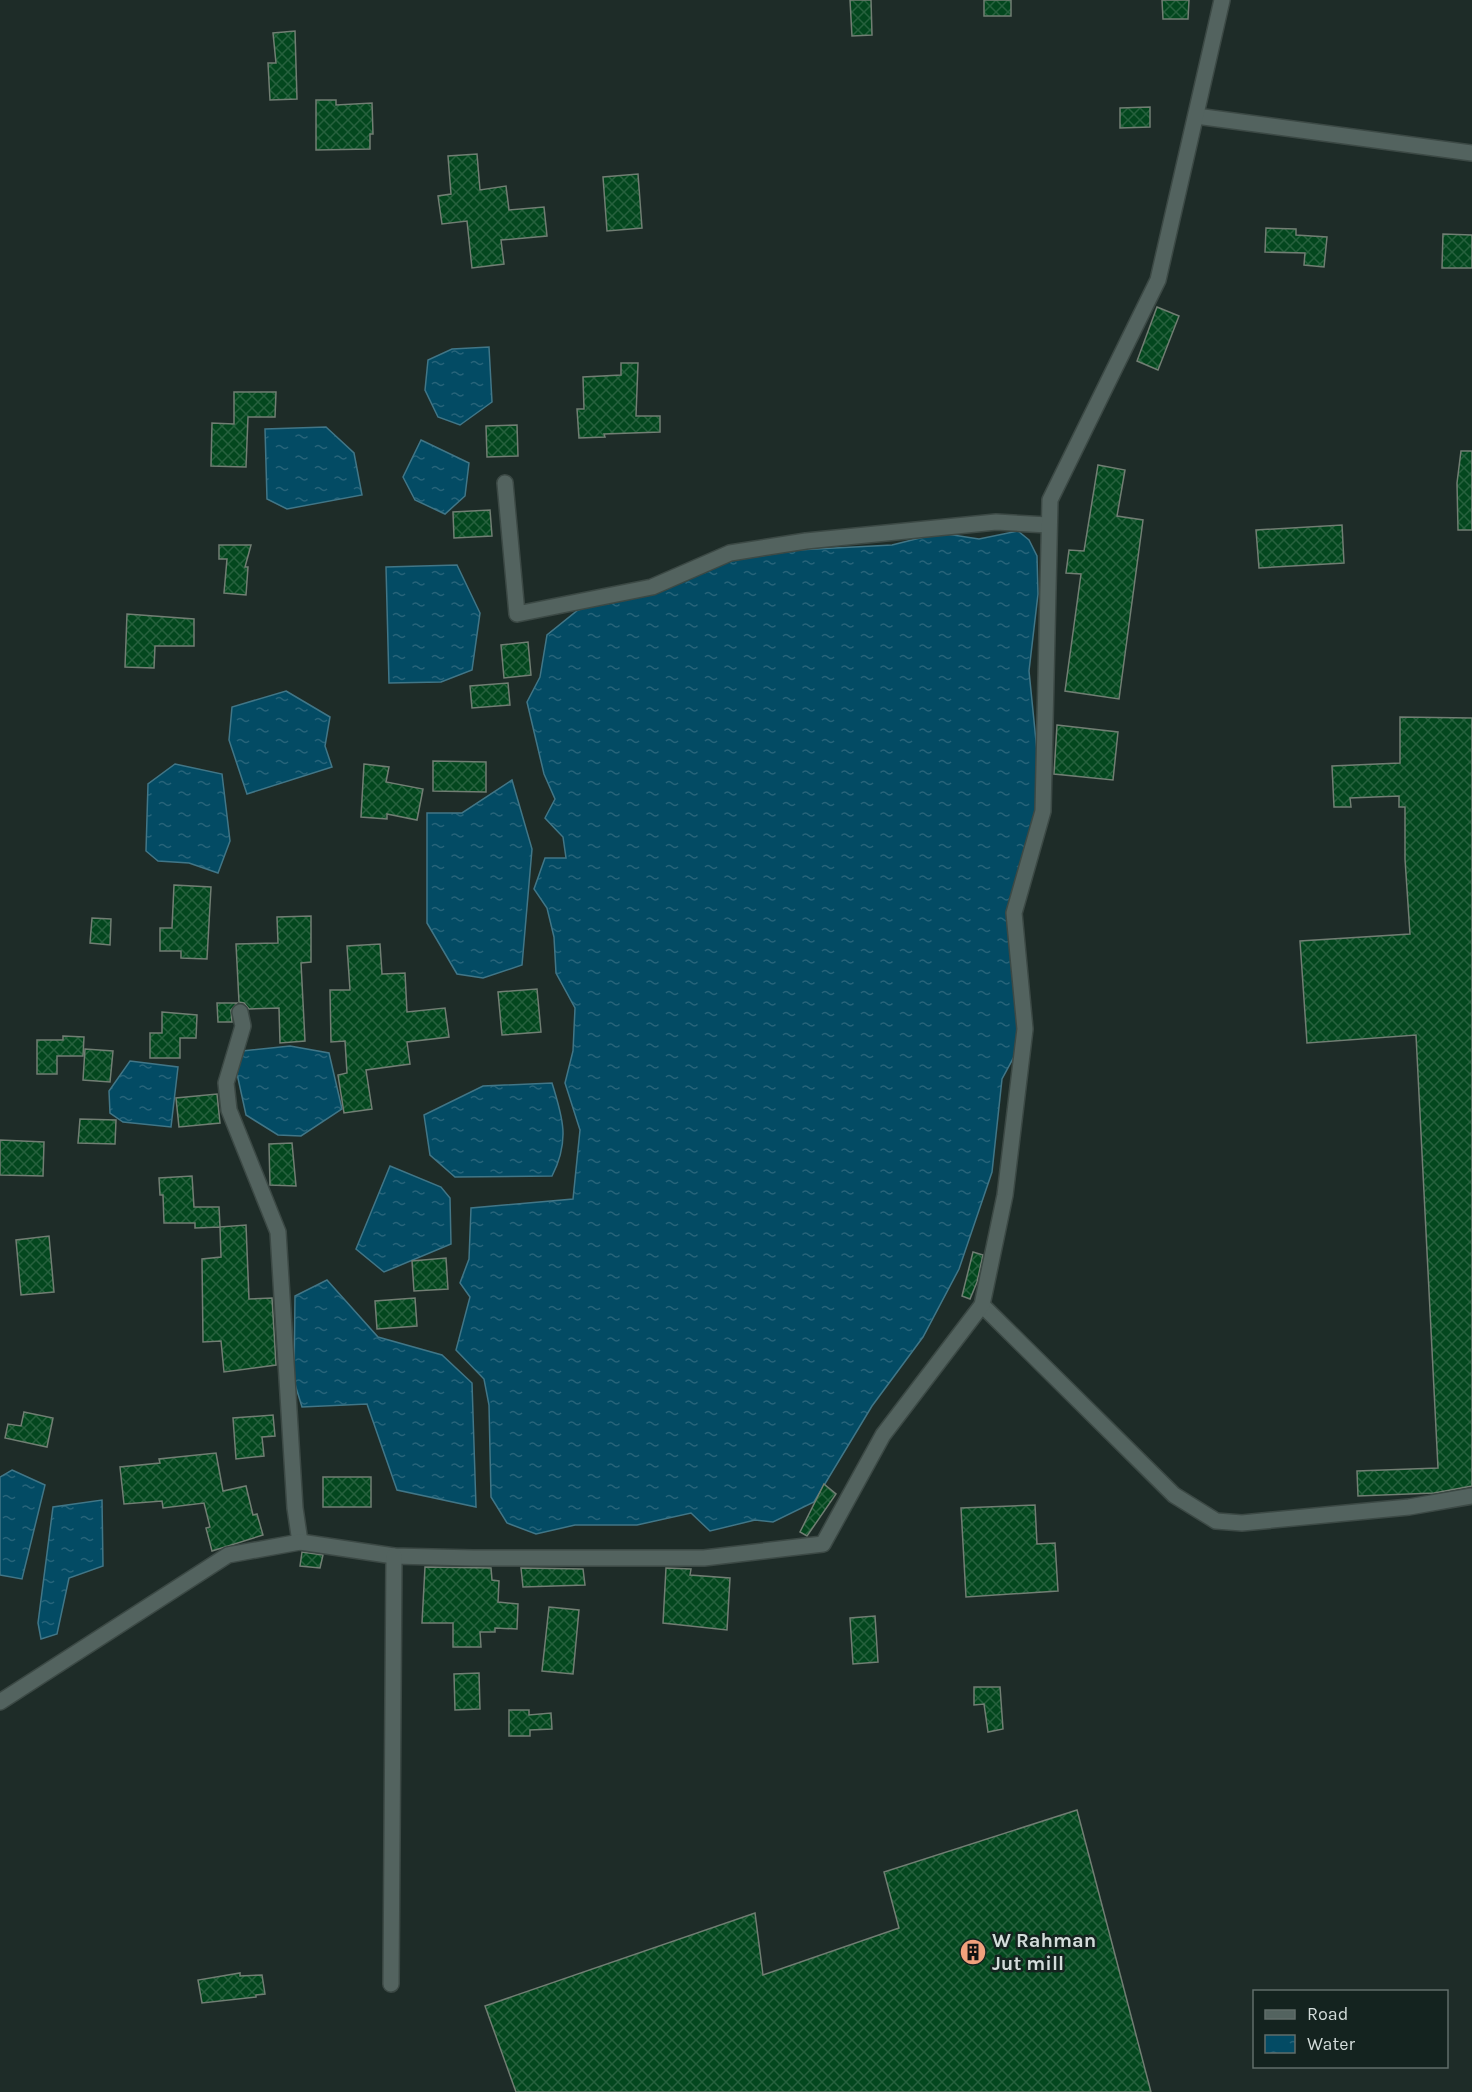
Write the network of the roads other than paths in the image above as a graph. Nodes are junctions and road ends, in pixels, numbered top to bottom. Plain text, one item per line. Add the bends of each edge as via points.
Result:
1 (1222, 0) edge
2 (1196, 116) junction
3 (1472, 153) edge
4 (505, 483) dead end
5 (1048, 525) junction
6 (240, 1012) dead end
7 (982, 1305) junction
8 (1472, 1496) edge
9 (300, 1542) junction
10 (394, 1556) junction
11 (0, 1702) edge
12 (391, 1984) dead end

1 - 2 street
2 - 3 street
2 - 5 street via 1158,280 1050,500
4 - 5 street via 517,614 652,587 730,553 806,541 996,522
5 - 7 street via 1043,811 1014,913 1025,1029 1005,1195
6 - 9 street via 243,1026 226,1083 229,1110 278,1232
7 - 8 street via 1174,1495 1216,1521 1242,1523 1398,1508
7 - 10 street via 883,1436 823,1544 704,1558
9 - 10 street
9 - 11 street via 228,1556
10 - 12 street

